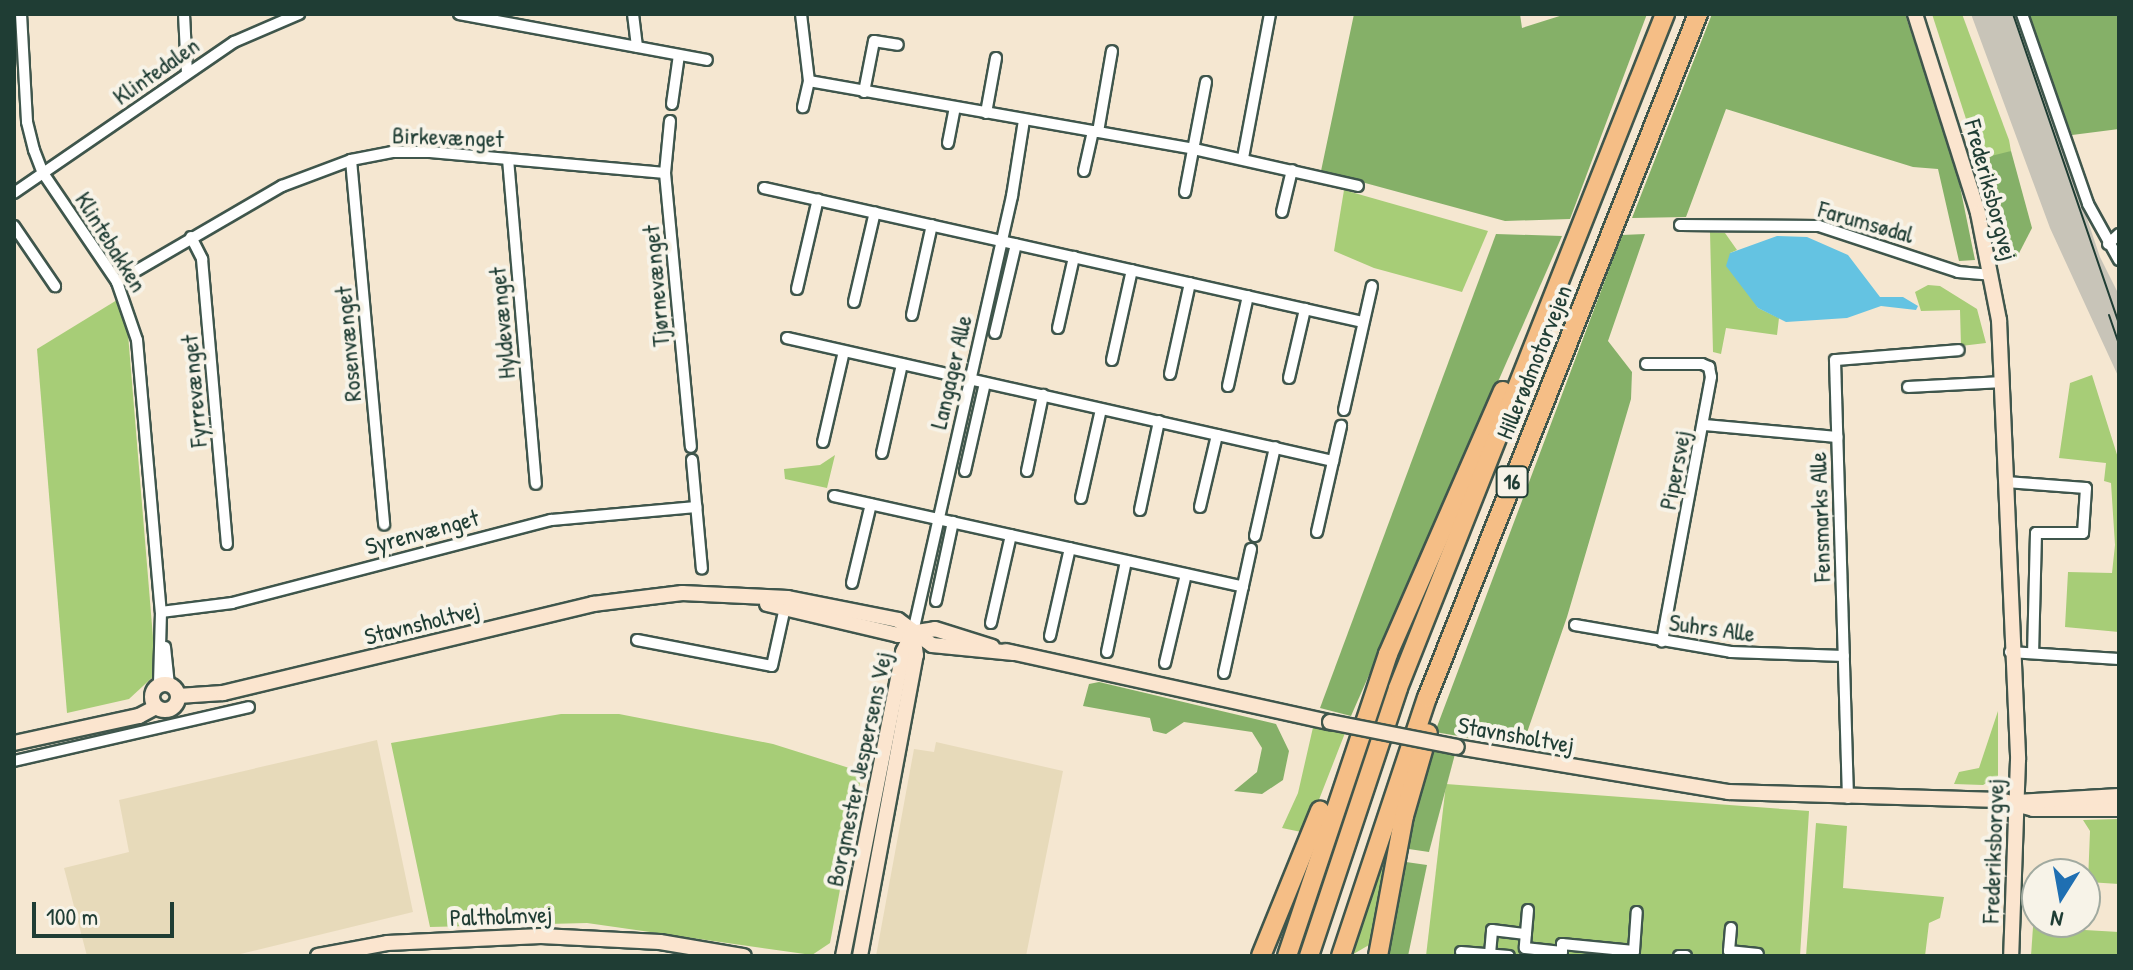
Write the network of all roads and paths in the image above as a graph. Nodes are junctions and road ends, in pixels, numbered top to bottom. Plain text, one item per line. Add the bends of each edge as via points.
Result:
1 (21, 14) edge
2 (184, 14) edge
3 (299, 14) edge
4 (459, 14) edge
5 (633, 14) edge
6 (801, 14) edge
7 (1270, 14) edge
8 (1665, 14) edge
9 (1698, 14) edge
10 (1915, 14) edge
11 (2022, 14) edge
12 (490, 17) edge
13 (898, 45) dead end
14 (637, 47) junction
15 (1112, 51) dead end
16 (679, 55) junction
17 (996, 58) dead end
18 (707, 60) dead end
19 (187, 73) junction
20 (809, 81) junction
21 (1206, 82) dead end
22 (864, 92) junction
23 (672, 104) dead end
24 (803, 107) dead end
25 (955, 108) junction
26 (986, 113) junction
27 (1024, 120) junction
28 (670, 121) dead end
29 (1095, 132) junction
30 (948, 143) dead end
31 (1194, 149) junction
32 (1243, 158) junction
33 (508, 159) junction
34 (351, 160) junction
35 (1292, 170) junction
36 (1084, 171) dead end
37 (43, 173) junction
38 (665, 173) junction
39 (1358, 186) dead end
40 (764, 188) dead end
41 (1185, 192) dead end
42 (14, 193) edge
43 (818, 199) junction
44 (875, 212) junction
45 (1282, 212) dead end
46 (932, 225) junction
47 (1680, 225) dead end
48 (14, 226) edge
49 (2119, 234) edge
50 (191, 237) junction
51 (1001, 241) junction
52 (1016, 244) junction
53 (2108, 244) junction
54 (1074, 257) junction
55 (2119, 260) edge
56 (1132, 270) junction
57 (1991, 275) junction
58 (117, 282) junction
59 (1190, 283) junction
60 (55, 286) dead end
61 (1372, 286) dead end
62 (797, 289) dead end
63 (1248, 296) junction
64 (854, 302) dead end
65 (1305, 309) junction
66 (912, 315) dead end
67 (1363, 322) junction
68 (1058, 328) dead end
69 (995, 333) dead end
70 (787, 338) dead end
71 (1959, 350) dead end
72 (844, 351) junction
73 (1532, 351) junction
74 (1112, 360) dead end
75 (902, 364) junction
76 (1646, 364) dead end
77 (1170, 374) dead end
78 (1289, 378) dead end
79 (971, 379) junction
80 (2003, 382) junction
81 (985, 383) junction
82 (1228, 386) dead end
83 (1908, 387) dead end
84 (1043, 395) junction
85 (1101, 409) junction
86 (1344, 410) dead end
87 (1159, 421) junction
88 (1704, 425) junction
89 (1341, 426) dead end
90 (1217, 435) junction
91 (1837, 437) junction
92 (823, 442) dead end
93 (691, 447) dead end
94 (1275, 447) junction
95 (882, 453) dead end
96 (692, 460) dead end
97 (1333, 461) junction
98 (965, 471) dead end
99 (1027, 471) dead end
100 (2006, 482) junction
101 (536, 484) dead end
102 (834, 496) dead end
103 (1081, 498) dead end
104 (871, 504) junction
105 (696, 507) junction
106 (1200, 507) dead end
107 (1140, 510) dead end
108 (938, 519) junction
109 (953, 522) junction
110 (384, 525) dead end
111 (1317, 532) dead end
112 (1492, 533) junction
113 (1011, 535) junction
114 (1255, 536) dead end
115 (227, 544) dead end
116 (1070, 548) junction
117 (1251, 549) dead end
118 (1126, 561) junction
119 (702, 569) dead end
120 (1186, 574) junction
121 (852, 583) dead end
122 (1243, 587) junction
123 (936, 601) dead end
124 (786, 602) junction
125 (161, 612) junction
126 (991, 623) dead end
127 (1575, 625) dead end
128 (913, 632) junction
129 (1050, 636) dead end
130 (637, 640) dead end
131 (1662, 642) junction
132 (1107, 652) dead end
133 (2010, 652) junction
134 (2033, 652) junction
135 (1014, 653) junction
136 (1388, 654) junction
137 (1844, 656) junction
138 (2119, 659) edge
139 (1165, 663) dead end
140 (1224, 673) dead end
141 (170, 692) junction
142 (153, 703) junction
143 (249, 707) dead end
144 (97, 729) junction
145 (20, 741) edge
146 (890, 758) junction
147 (14, 761) edge
148 (2119, 796) edge
149 (1848, 798) junction
150 (2017, 803) junction
151 (2119, 809) edge
152 (1528, 910) dead end
153 (1637, 912) dead end
154 (1731, 928) dead end
155 (1521, 934) junction
156 (686, 946) junction
157 (1461, 952) dead end
158 (1516, 952) edge
159 (1618, 953) edge
160 (1634, 953) edge
161 (1490, 954) edge
162 (1733, 954) edge
163 (1758, 954) dead end
164 (318, 956) edge
165 (716, 956) edge
166 (744, 956) edge
167 (843, 956) edge
168 (860, 956) edge
169 (1261, 956) edge
170 (1287, 956) edge
171 (1309, 956) edge
172 (1341, 956) edge
173 (1378, 956) edge
174 (1679, 956) edge
175 (1687, 956) edge
176 (2011, 956) edge

1 - 37 street, Klintebakken via 27,122
2 - 19 street
3 - 19 street, Klintedalen via 266,25
4 - 12 street
5 - 14 street
6 - 20 street
7 - 32 street
8 - 73 highway, Hillerødmotorvejen / 16
9 - 112 highway, Hillerødmotorvejen / 16
10 - 57 street, Frederiksborgvej via 1964,162
11 - 53 street via 2088,204
12 - 14 street
13 - 22 street via 874,41
14 - 16 street
15 - 29 street
16 - 18 street
16 - 23 street
17 - 26 street
19 - 37 street, Klintedalen
20 - 22 street
20 - 24 street
21 - 31 street
22 - 25 street
25 - 26 street
25 - 30 street
26 - 27 street
27 - 29 street
27 - 51 street, Langager Alle
28 - 38 street, Tjørnevænget
29 - 31 street
29 - 36 street
31 - 32 street
31 - 41 street
32 - 35 street
33 - 34 street, Birkevænget via 392,152
33 - 38 street, Birkevænget
33 - 101 street, Hyldevænget
34 - 50 street, Birkevænget via 318,168
34 - 110 street, Rosenvænget
35 - 39 street
35 - 45 street
37 - 42 street, Klintedalen
37 - 58 street, Klintebakken
38 - 93 street, Tjørnevænget
40 - 43 street
43 - 44 street
43 - 62 street
44 - 46 street
44 - 64 street
46 - 51 street
46 - 66 street
47 - 57 street, Farumsødal via 1819,226 1958,272
48 - 60 street
49 - 53 street
50 - 58 street, Birkevænget
50 - 115 street, Fyrrevænget via 202,259
51 - 52 street
51 - 79 street, Langager Alle
52 - 54 street
52 - 69 street
53 - 55 street
54 - 56 street
54 - 68 street
56 - 59 street
56 - 74 street
57 - 80 street, Frederiksborgvej
58 - 125 street, Klintebakken via 137,340
59 - 63 street
59 - 77 street
61 - 67 street
63 - 65 street
63 - 82 street
65 - 67 street
65 - 78 street
67 - 86 street
70 - 72 street
71 - 91 street, Fensmarks Alle via 1835,360
72 - 75 street
72 - 92 street
73 - 136 highway via 1521,352
73 - 171 highway, Hillerødmotorvejen / 16 via 1398,688
75 - 79 street
75 - 95 street
76 - 88 street, Pipersvej via 1709,367
79 - 81 street
79 - 108 street, Langager Alle
80 - 83 street
80 - 100 street, Frederiksborgvej
81 - 84 street
81 - 98 street
84 - 85 street
84 - 99 street
85 - 87 street
85 - 103 street
87 - 90 street
87 - 107 street
88 - 91 street
88 - 131 street, Pipersvej
89 - 97 street
90 - 94 street
90 - 106 street
91 - 137 street, Fensmarks Alle
94 - 97 street
94 - 114 street
96 - 105 street
97 - 111 street
100 - 133 street, Frederiksborgvej
100 - 134 street via 2086,488 2083,533 2036,533
102 - 104 street
104 - 108 street
104 - 121 street
105 - 119 street
105 - 125 street, Syrenvænget via 551,520 232,603
108 - 109 street
108 - 128 street, Langager Alle
109 - 113 street
109 - 123 street
112 - 172 highway, Hillerødmotorvejen / 16 via 1427,698
112 - 173 highway via 1412,784
113 - 116 street
113 - 126 street
116 - 118 street
116 - 129 street
117 - 122 street
118 - 120 street
118 - 132 street
120 - 122 street
120 - 139 street
122 - 140 street
124 - 128 street, Stavnsholtvej via 898,635
124 - 130 street via 772,666
124 - 141 street, Stavnsholtvej via 632,599 223,693
125 - 141 street, Klintebakken
127 - 131 street, Suhrs Alle
128 - 135 street, Stavnsholtvej via 935,629
128 - 135 street, Stavnsholtvej via 932,645
128 - 146 street, Borgmester Jespersens Vej via 916,655
131 - 137 street, Suhrs Alle via 1783,657
133 - 134 street
133 - 150 street, Frederiksborgvej
134 - 138 street
135 - 149 street, Stavnsholtvej, bridge via 1330,722 1656,782
136 - 169 highway
136 - 170 highway
137 - 149 street, Fensmarks Alle
141 - 142 street
141 - 142 street, Stavnsholtvej via 167,710
142 - 144 street
143 - 144 street
144 - 145 street
144 - 147 street
146 - 167 street, Borgmester Jespersens Vej
146 - 168 street, Borgmester Jespersens Vej
148 - 150 street
149 - 150 street, Stavnsholtvej
150 - 151 street via 2033,809
150 - 176 street, Frederiksborgvej
152 - 155 street
153 - 160 street
154 - 162 street
155 - 158 street
155 - 161 street via 1492,930
156 - 164 street, Paltholmvej via 541,936 387,943
156 - 165 street, Paltholmvej
156 - 166 street, Paltholmvej
157 - 161 street
158 - 159 street via 1562,952 1562,944
158 - 161 street
159 - 160 street
162 - 163 street
174 - 175 street

